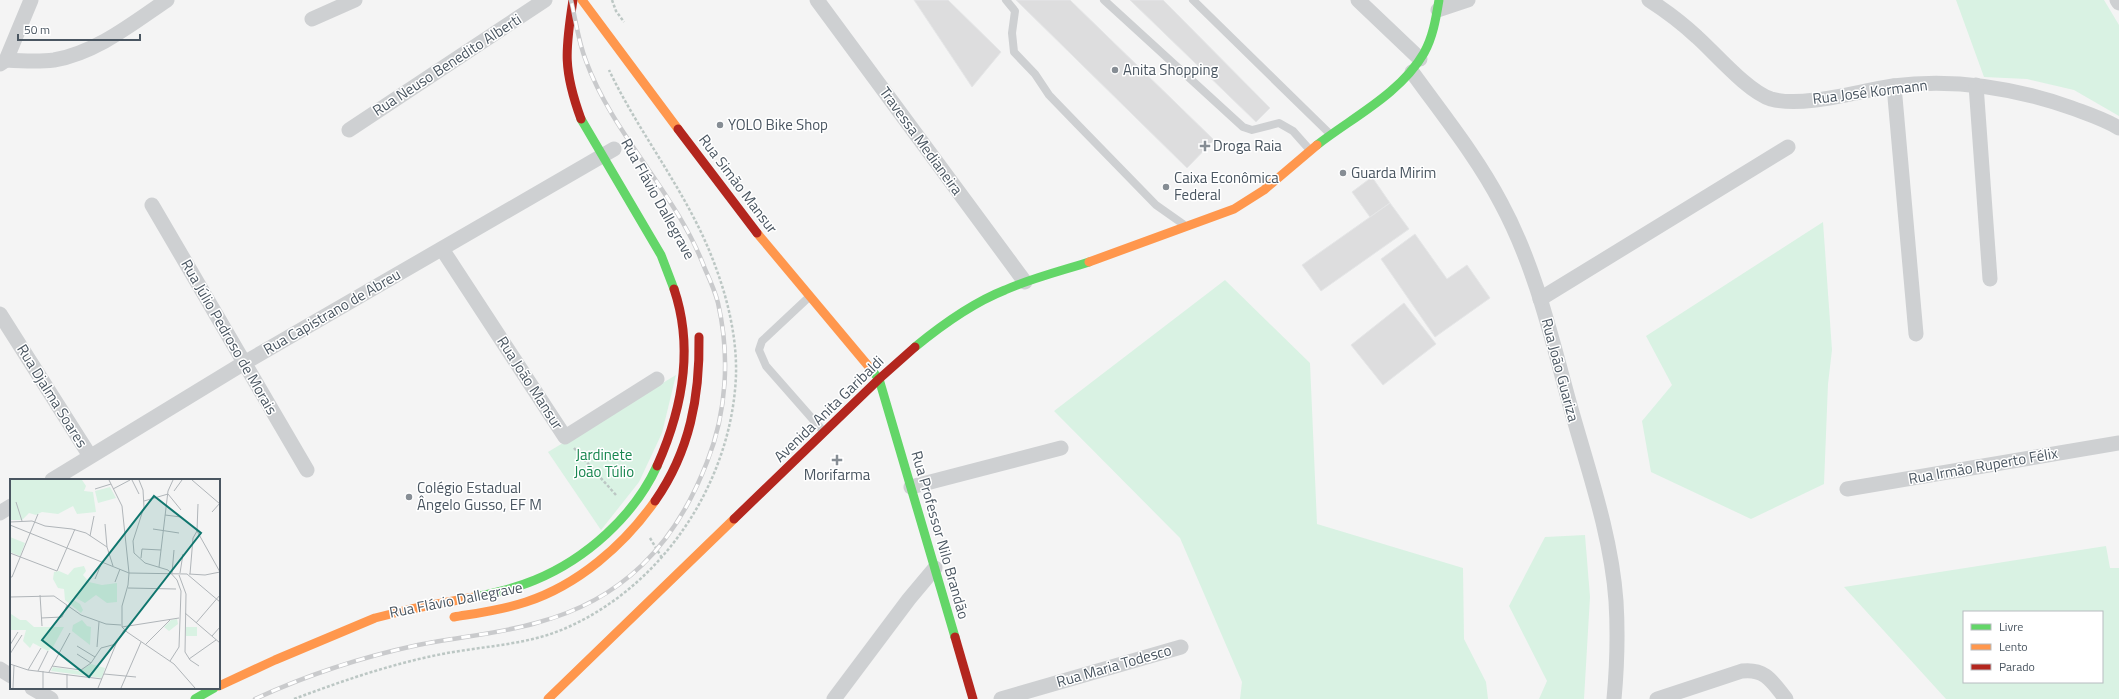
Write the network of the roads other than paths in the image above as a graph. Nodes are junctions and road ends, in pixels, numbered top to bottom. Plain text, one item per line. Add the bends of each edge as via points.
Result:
1 (31, 0) edge
2 (167, 0) edge
3 (355, 0) edge
4 (545, 0) edge
5 (573, 0) edge
6 (817, 0) edge
7 (1006, 0) edge
8 (1104, 0) edge
9 (1193, 0) edge
10 (1358, 0) edge
11 (1468, 0) edge
12 (1649, 0) edge
13 (2117, 0) edge
14 (584, 1) edge
15 (2119, 3) edge
16 (1438, 5) edge
17 (312, 19) dead end
18 (1420, 59) junction
19 (3, 62) edge
20 (1412, 72) junction
21 (579, 76) dead end
22 (1976, 85) junction
23 (1894, 86) junction
24 (2119, 128) edge
25 (349, 130) dead end
26 (1331, 135) junction
27 (1788, 147) dead end
28 (1310, 150) junction
29 (611, 151) junction
30 (1277, 167) dead end
31 (152, 205) dead end
32 (1214, 205) dead end
33 (1186, 226) junction
34 (442, 249) junction
35 (1990, 279) dead end
36 (1025, 282) junction
37 (809, 297) junction
38 (1540, 299) junction
39 (0, 314) edge
40 (698, 327) dead end
41 (1916, 334) dead end
42 (244, 363) junction
43 (657, 379) dead end
44 (880, 379) junction
45 (824, 433) junction
46 (2119, 443) edge
47 (1061, 448) dead end
48 (90, 456) junction
49 (307, 470) dead end
50 (54, 479) edge
51 (911, 488) junction
52 (1847, 489) dead end
53 (10, 507) edge
54 (0, 513) edge
55 (935, 568) junction
56 (447, 618) dead end
57 (371, 630) dead end
58 (333, 636) junction
59 (1180, 647) dead end
60 (0, 669) edge
61 (10, 675) edge
62 (220, 686) edge
63 (34, 689) edge
64 (212, 689) edge
65 (51, 699) edge
66 (195, 699) edge
67 (548, 699) edge
68 (834, 699) edge
69 (973, 699) edge
70 (1001, 699) edge
71 (1614, 699) edge
72 (1657, 699) edge
73 (1786, 699) edge

1 - 19 street
2 - 19 street via 108,39 76,54 35,62
3 - 17 street
4 - 25 street, Rua Neuso Benedito Alberti
5 - 29 main road, Rua Flávio Dallegrave via 566,44 571,91 583,123
6 - 36 street, Travessa Medianeira
7 - 33 lane via 1014,11 1014,52 1035,74 1049,95 1156,205
8 - 28 lane via 1243,127 1252,130 1279,123 1293,131
9 - 26 lane
10 - 18 street
11 - 16 street
12 - 23 street, Rua José Kormann via 1696,35 1752,89 1770,98 1798,101
13 - 15 street
14 - 21 main road via 577,61
14 - 37 main road, Rua Simão Mansur via 737,208
16 - 18 main road, Avenida Anita Garibaldi via 1431,36
18 - 20 main road, Avenida Anita Garibaldi
20 - 26 main road, Avenida Anita Garibaldi via 1390,92
20 - 38 street, Rua João Guariza via 1491,184 1512,226
22 - 23 street, Rua José Kormann
22 - 24 street, Rua José Kormann via 2055,102
22 - 35 street
23 - 41 street
26 - 28 main road, Avenida Anita Garibaldi
27 - 38 street
28 - 30 main road, Avenida Anita Garibaldi
28 - 33 main road, Avenida Anita Garibaldi via 1267,189 1235,208
29 - 34 street, Rua Capistrano de Abreu
29 - 58 main road, Rua Flávio Dallegrave via 671,278 679,304 684,335 683,388 677,415 655,472 629,509 600,540 554,571 529,582 478,597 390,614
31 - 42 street, Rua Júlio Pedroso de Morais
32 - 33 main road, Avenida Anita Garibaldi
33 - 36 main road, Avenida Anita Garibaldi via 1137,246
34 - 42 street, Rua Capistrano de Abreu
34 - 43 street, Rua João Mansur via 565,437
36 - 44 main road, Avenida Anita Garibaldi via 996,294 946,322
37 - 44 main road, Rua Simão Mansur
37 - 45 lane via 762,341 759,350 766,366
38 - 71 street, Rua João Guariza via 1601,518 1609,557 1616,600
39 - 48 street, Rua Djalma Soares
40 - 56 main road, Rua Flávio Dallegrave via 700,370 696,402 687,438 673,472 657,499 634,528 590,568 567,584 537,599 509,607
42 - 48 street, Rua Capistrano de Abreu
42 - 49 street, Rua Júlio Pedroso de Morais
44 - 45 main road, Avenida Anita Garibaldi
44 - 51 main road, Rua Professor Nilo Brandão
45 - 67 main road, Avenida Anita Garibaldi
46 - 52 street, Rua Irmão Ruperto Félix
47 - 51 street
48 - 50 street, Rua Capistrano de Abreu
51 - 55 main road, Rua Professor Nilo Brandão
53 - 54 street
55 - 68 street
55 - 69 main road, Rua Professor Nilo Brandão
57 - 58 main road, Rua Flávio Dallegrave
58 - 62 main road, Rua Flávio Dallegrave via 289,653
59 - 70 street, Rua Maria Todesco
60 - 61 street
63 - 65 street
64 - 66 main road
72 - 73 street via 1742,671 1754,670 1763,673

